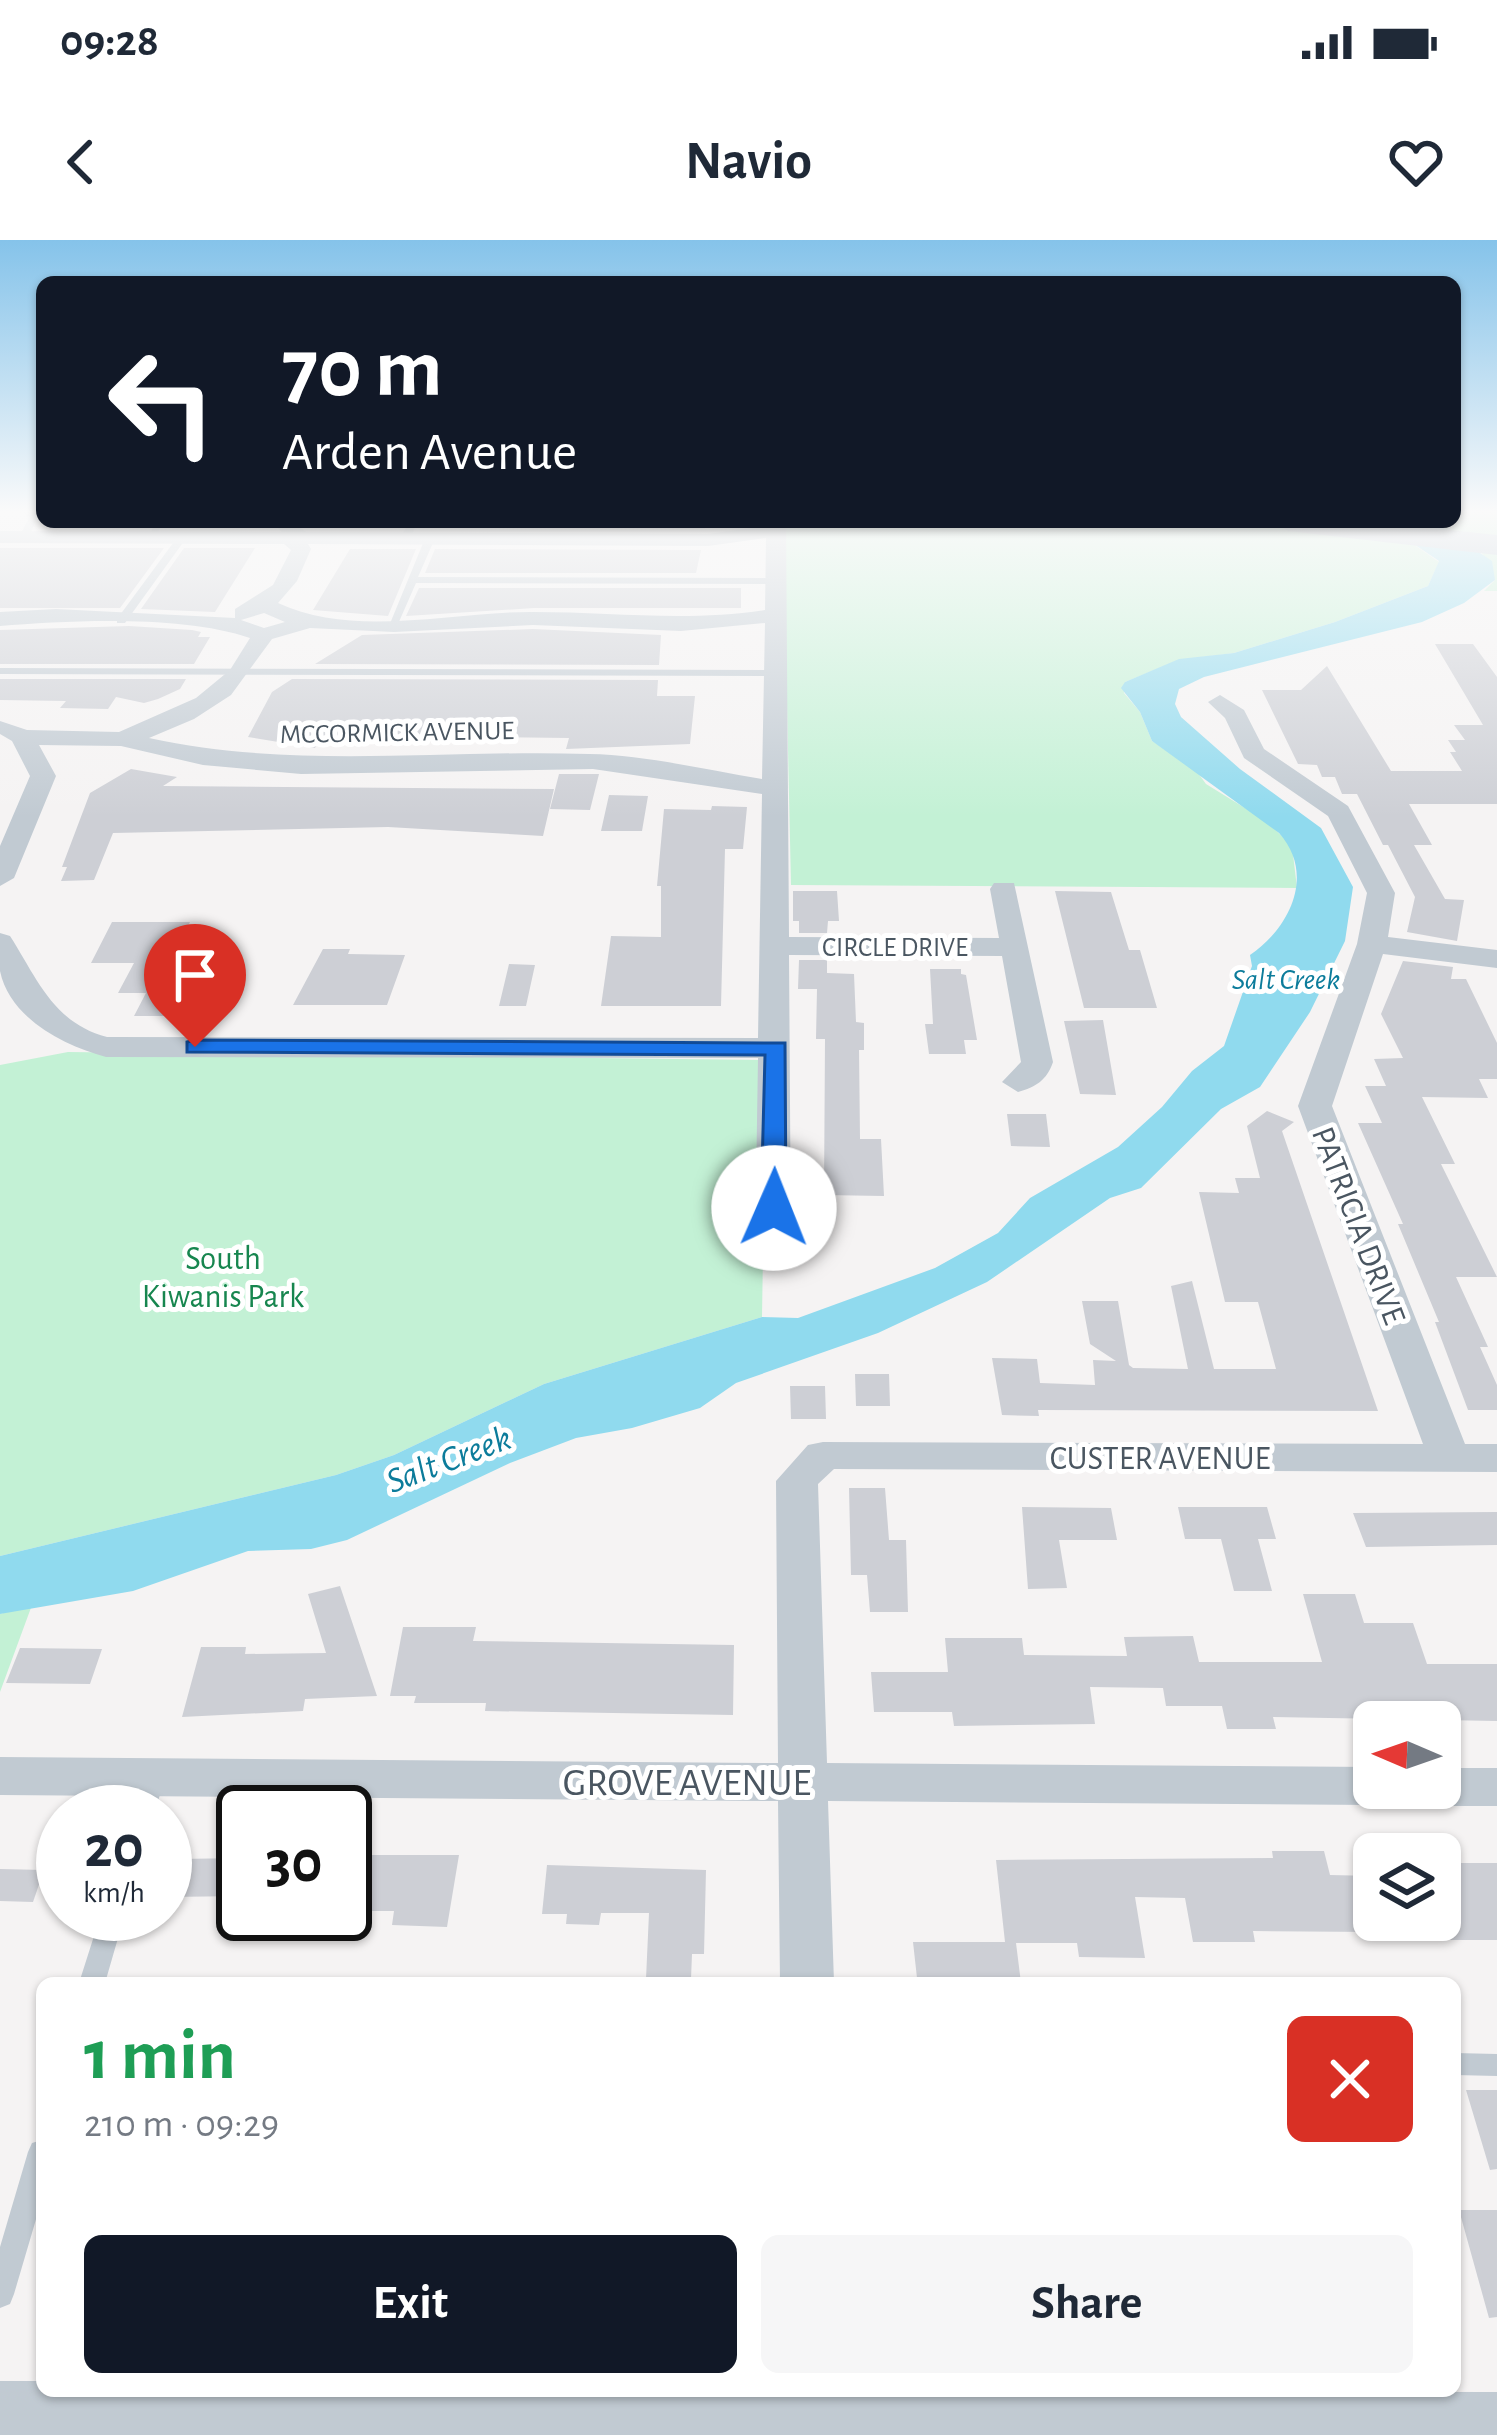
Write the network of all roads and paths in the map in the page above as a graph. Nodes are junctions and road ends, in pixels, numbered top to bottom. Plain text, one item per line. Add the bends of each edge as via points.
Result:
1 (127, 612) edge
2 (248, 612) edge
3 (285, 612) edge
4 (399, 612) edge
5 (774, 615) joint
6 (0, 619) edge
7 (121, 621) junction
8 (223, 621) junction
9 (313, 622) junction
10 (393, 625) junction
11 (263, 634) junction
12 (0, 671) edge
13 (243, 672) junction
14 (774, 673) junction
15 (1220, 702) dead end
16 (11, 731) edge
17 (121, 739) junction
18 (774, 788) junction
19 (0, 878) edge
20 (1004, 889) dead end
21 (0, 942) edge
22 (1372, 944) junction
23 (776, 946) junction
24 (1015, 947) junction
25 (1497, 959) edge
26 (777, 1048) junction
27 (1018, 1082) dead end
28 (773, 1248) dead end
29 (1449, 1458) junction
30 (1497, 1458) edge
31 (0, 1776) edge
32 (802, 1782) junction
33 (70, 1785) edge
34 (1353, 1786) edge
35 (1461, 1787) edge
36 (1497, 1787) edge
37 (192, 1794) edge
38 (105, 1941) edge
39 (94, 1977) edge
40 (807, 1977) edge
41 (1461, 2064) edge
42 (1497, 2065) edge
43 (36, 2172) edge
44 (0, 2294) edge
45 (813, 2414) edge
46 (22, 2420) edge
47 (1497, 2425) edge

1 - 7 lane
2 - 8 street
3 - 9 street
4 - 10 lane
5 - 10 street via 687,627 529,618
5 - 14 street
6 - 7 street
7 - 8 street
8 - 11 street
9 - 10 street
9 - 11 street
11 - 13 street
12 - 13 lane
13 - 14 lane
13 - 17 street via 198,708
14 - 18 street
15 - 22 street, PATRICIA DRIVE via 1253,753 1339,812 1381,893
16 - 17 street, MCCORMICK AVENUE
16 - 19 street via 44,776
17 - 18 street, MCCORMICK AVENUE via 301,766 593,761
18 - 23 street
20 - 24 street, CIRCLE DRIVE
21 - 26 street via 41,1013 64,1034 106,1047
22 - 25 street
22 - 29 street, PATRICIA DRIVE via 1315,1106
23 - 24 street, CIRCLE DRIVE
23 - 26 street
24 - 27 street, CIRCLE DRIVE via 1037,1062
26 - 28 street
29 - 30 street, CUSTER AVENUE
29 - 32 street, CUSTER AVENUE via 823,1455 797,1481
31 - 33 street, GROVE AVENUE
32 - 34 street, GROVE AVENUE
32 - 37 street, GROVE AVENUE
32 - 40 street
35 - 36 street
38 - 39 lane
41 - 42 lane
43 - 44 lane
45 - 46 street
45 - 47 street

